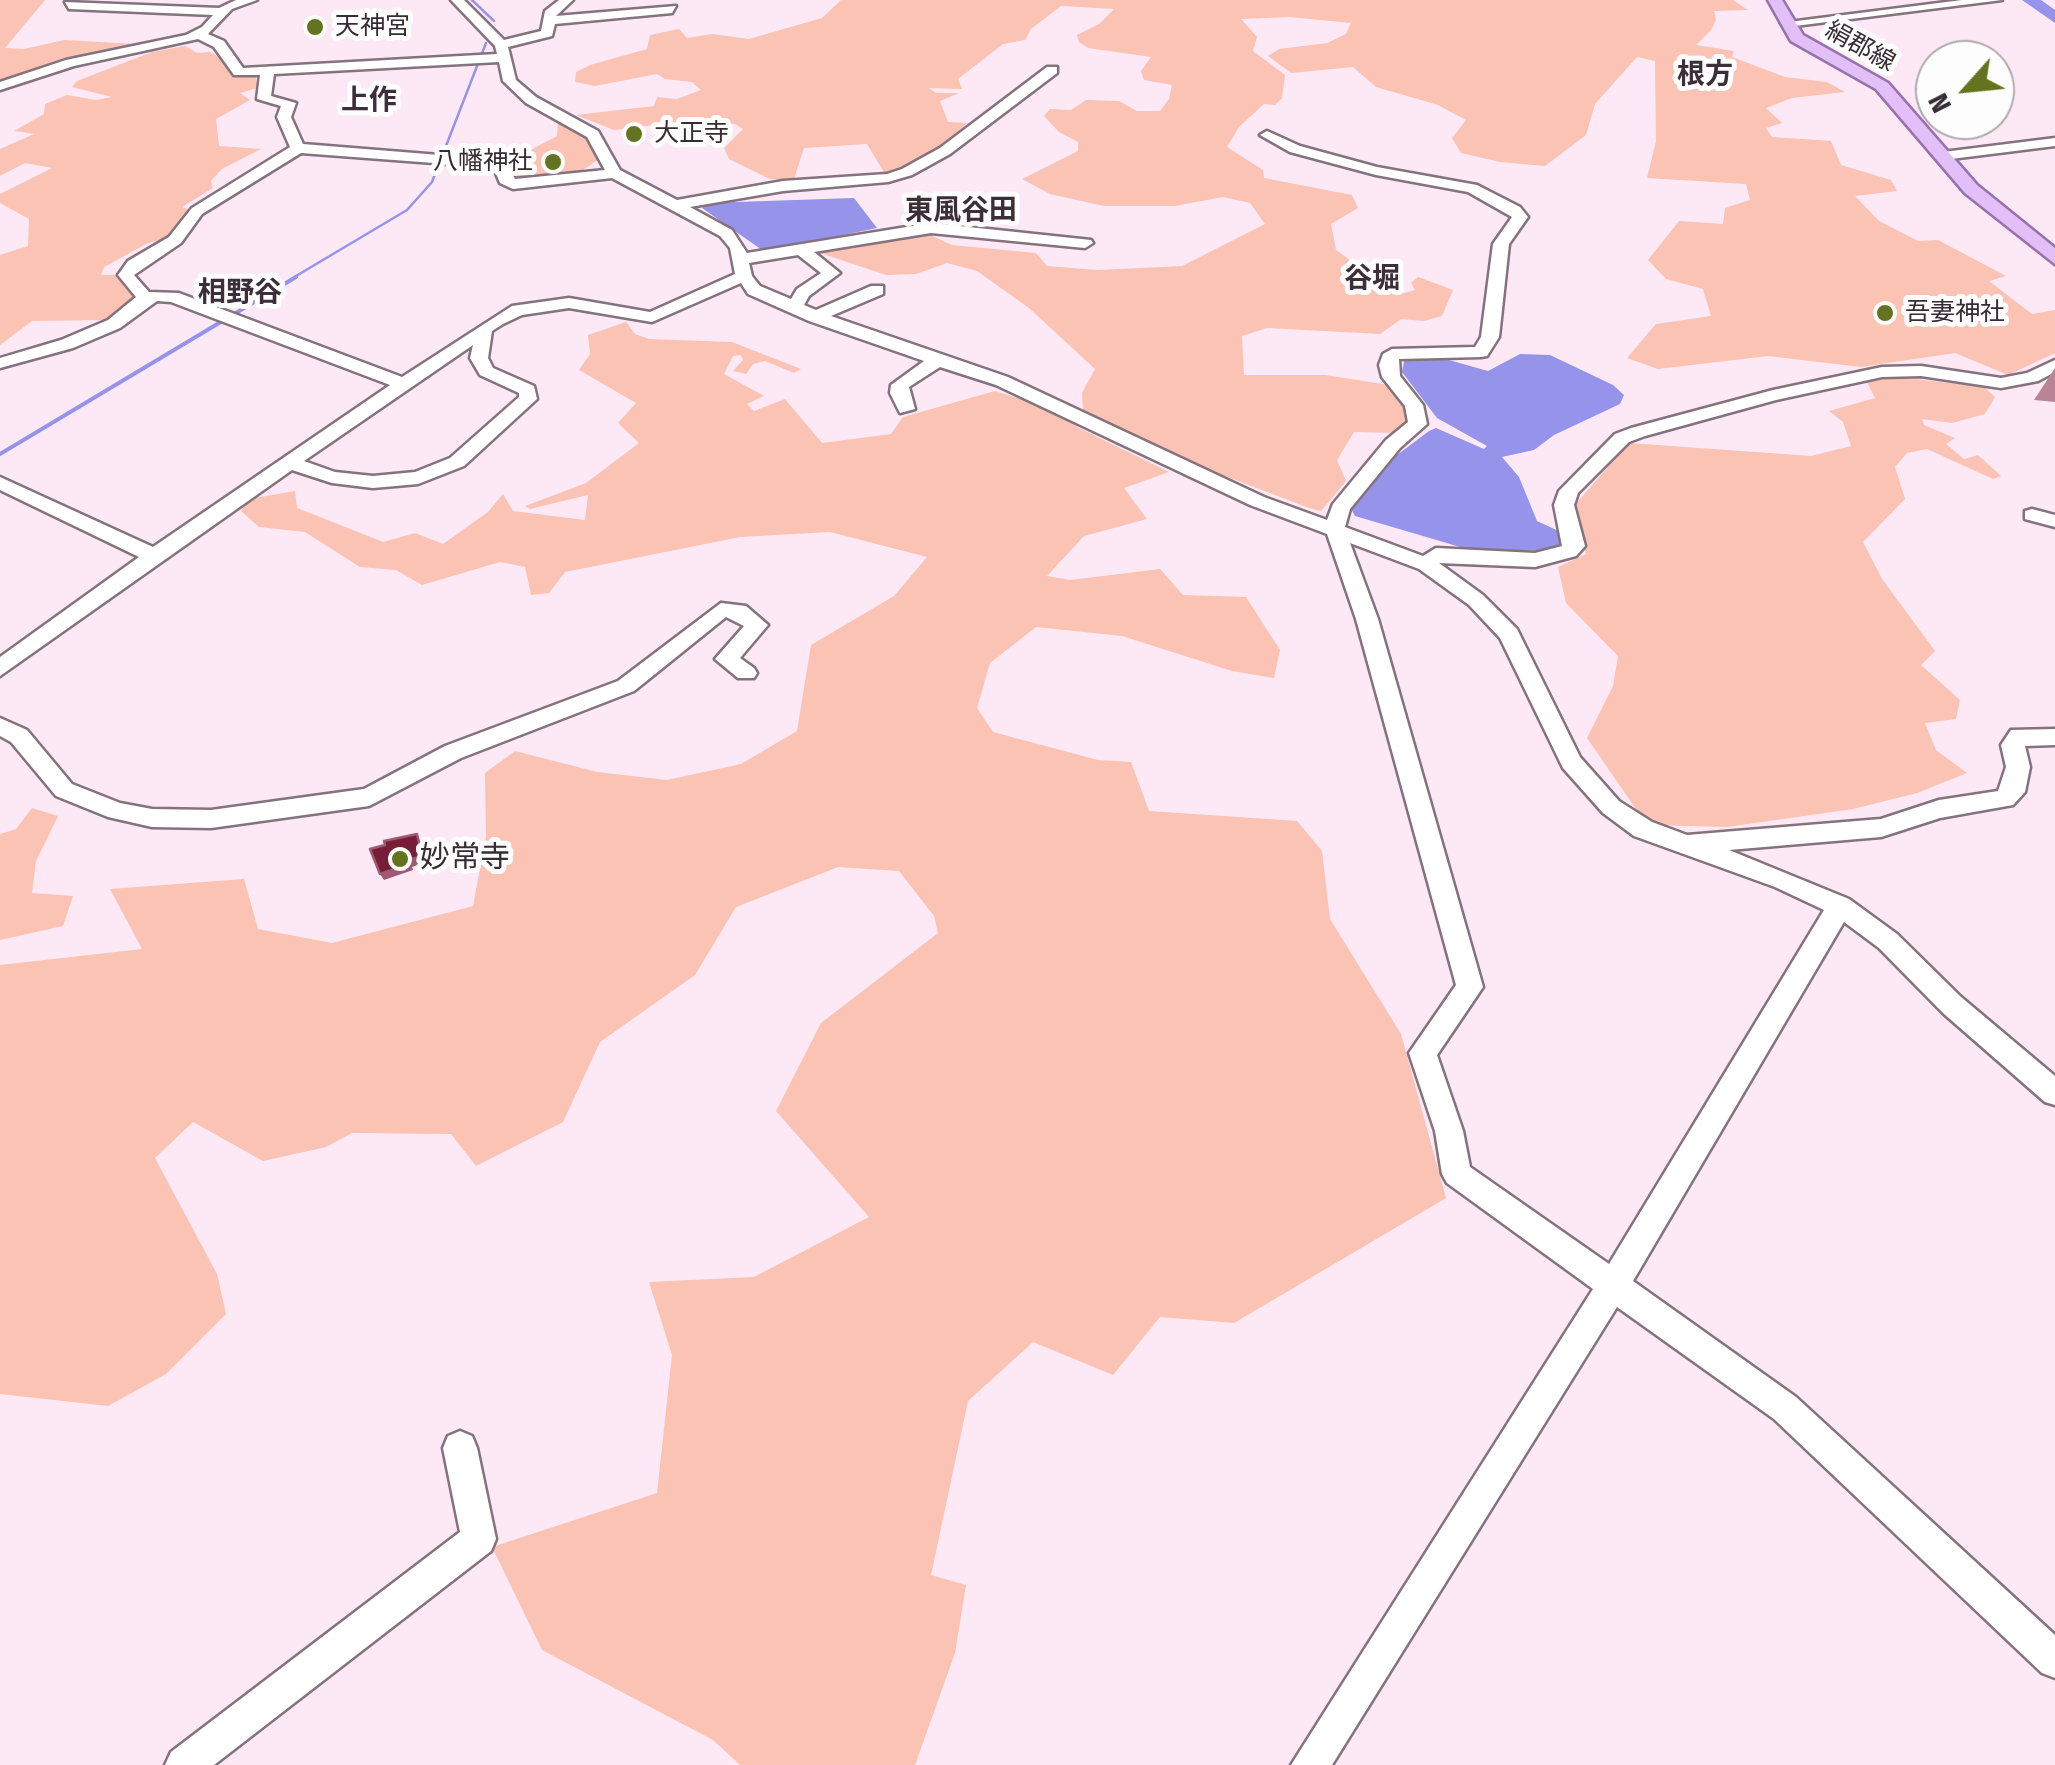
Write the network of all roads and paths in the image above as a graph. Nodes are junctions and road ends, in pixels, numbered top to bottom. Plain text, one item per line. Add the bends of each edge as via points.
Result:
1 (251, 0) edge
2 (457, 0) edge
3 (567, 0) edge
4 (1775, 0) edge
5 (1996, 0) edge
6 (69, 6) dead end
7 (672, 9) dead end
8 (219, 12) junction
9 (548, 21) junction
10 (1787, 23) junction
11 (198, 35) junction
12 (491, 55) junction
13 (1052, 70) dead end
14 (267, 72) junction
15 (0, 86) edge
16 (1267, 135) dead end
17 (2055, 142) edge
18 (298, 148) junction
19 (1943, 156) junction
20 (614, 173) junction
21 (677, 204) junction
22 (1084, 242) dead end
23 (798, 248) junction
24 (2055, 258) edge
25 (743, 268) junction
26 (877, 290) dead end
27 (145, 298) junction
28 (794, 308) junction
29 (815, 316) junction
30 (484, 329) junction
31 (940, 359) junction
32 (0, 363) edge
33 (2055, 366) edge
34 (406, 385) junction
35 (906, 409) dead end
36 (291, 463) junction
37 (0, 483) edge
38 (2032, 515) dead end
39 (2055, 520) edge
40 (1335, 528) junction
41 (154, 556) junction
42 (1426, 564) junction
43 (0, 668) edge
44 (746, 672) dead end
45 (0, 726) edge
46 (2055, 737) edge
47 (1683, 843) junction
48 (1840, 906) junction
49 (2055, 1093) edge
50 (1612, 1287) junction
51 (460, 1448) dead end
52 (2055, 1660) edge
53 (184, 1765) edge
54 (1310, 1765) edge

1 - 8 street
2 - 12 street
3 - 9 street
4 - 10 main road, 絹郡線
5 - 10 street
6 - 8 street
7 - 9 street
8 - 11 street
9 - 12 street via 542,36
10 - 19 main road, 絹郡線 via 1806,46 1882,86
11 - 14 street via 219,44 240,72
11 - 15 street
12 - 14 street
12 - 20 street via 518,89 593,134
13 - 21 street via 945,152 907,172
14 - 18 street via 264,99 289,103 284,118
16 - 40 street via 1358,166 1472,188 1520,217 1501,244 1490,338 1481,352 1392,354 1391,377 1414,405 1418,424 1340,508
17 - 19 street
18 - 20 street via 502,168 513,184
18 - 27 street via 197,210 175,240 134,264 126,275
19 - 24 main road, 絹郡線
20 - 21 street
21 - 25 street via 726,233
22 - 23 street via 931,228
23 - 25 street
23 - 28 street via 832,273
25 - 28 street via 754,290
25 - 30 street via 652,317 569,303 518,310
26 - 29 street
27 - 32 street via 114,324
27 - 34 street via 173,297
28 - 29 street
29 - 31 street
30 - 34 street
30 - 36 street via 479,358 486,371 528,390 528,399 456,462 418,478 372,482
31 - 35 street via 900,386
31 - 40 street via 1060,406 1258,502
33 - 42 street via 2001,383 1882,372 1638,432 1622,438 1569,492 1569,551 1536,560 1436,555
34 - 36 street
36 - 41 street
37 - 41 street
38 - 39 street
40 - 42 street
40 - 50 street via 1367,619 1470,987 1423,1053 1457,1174
41 - 43 street
42 - 47 street via 1509,634 1587,784 1643,829
44 - 45 street via 726,660 757,625 739,611 721,610 626,686 453,752 369,797 210,819 116,811 64,790 19,736
46 - 47 street via 2019,736 2013,792 2006,800 1939,808 1881,828
47 - 48 street
48 - 49 street
48 - 50 street
50 - 52 street via 1785,1408
50 - 54 street
51 - 53 street via 479,1539

